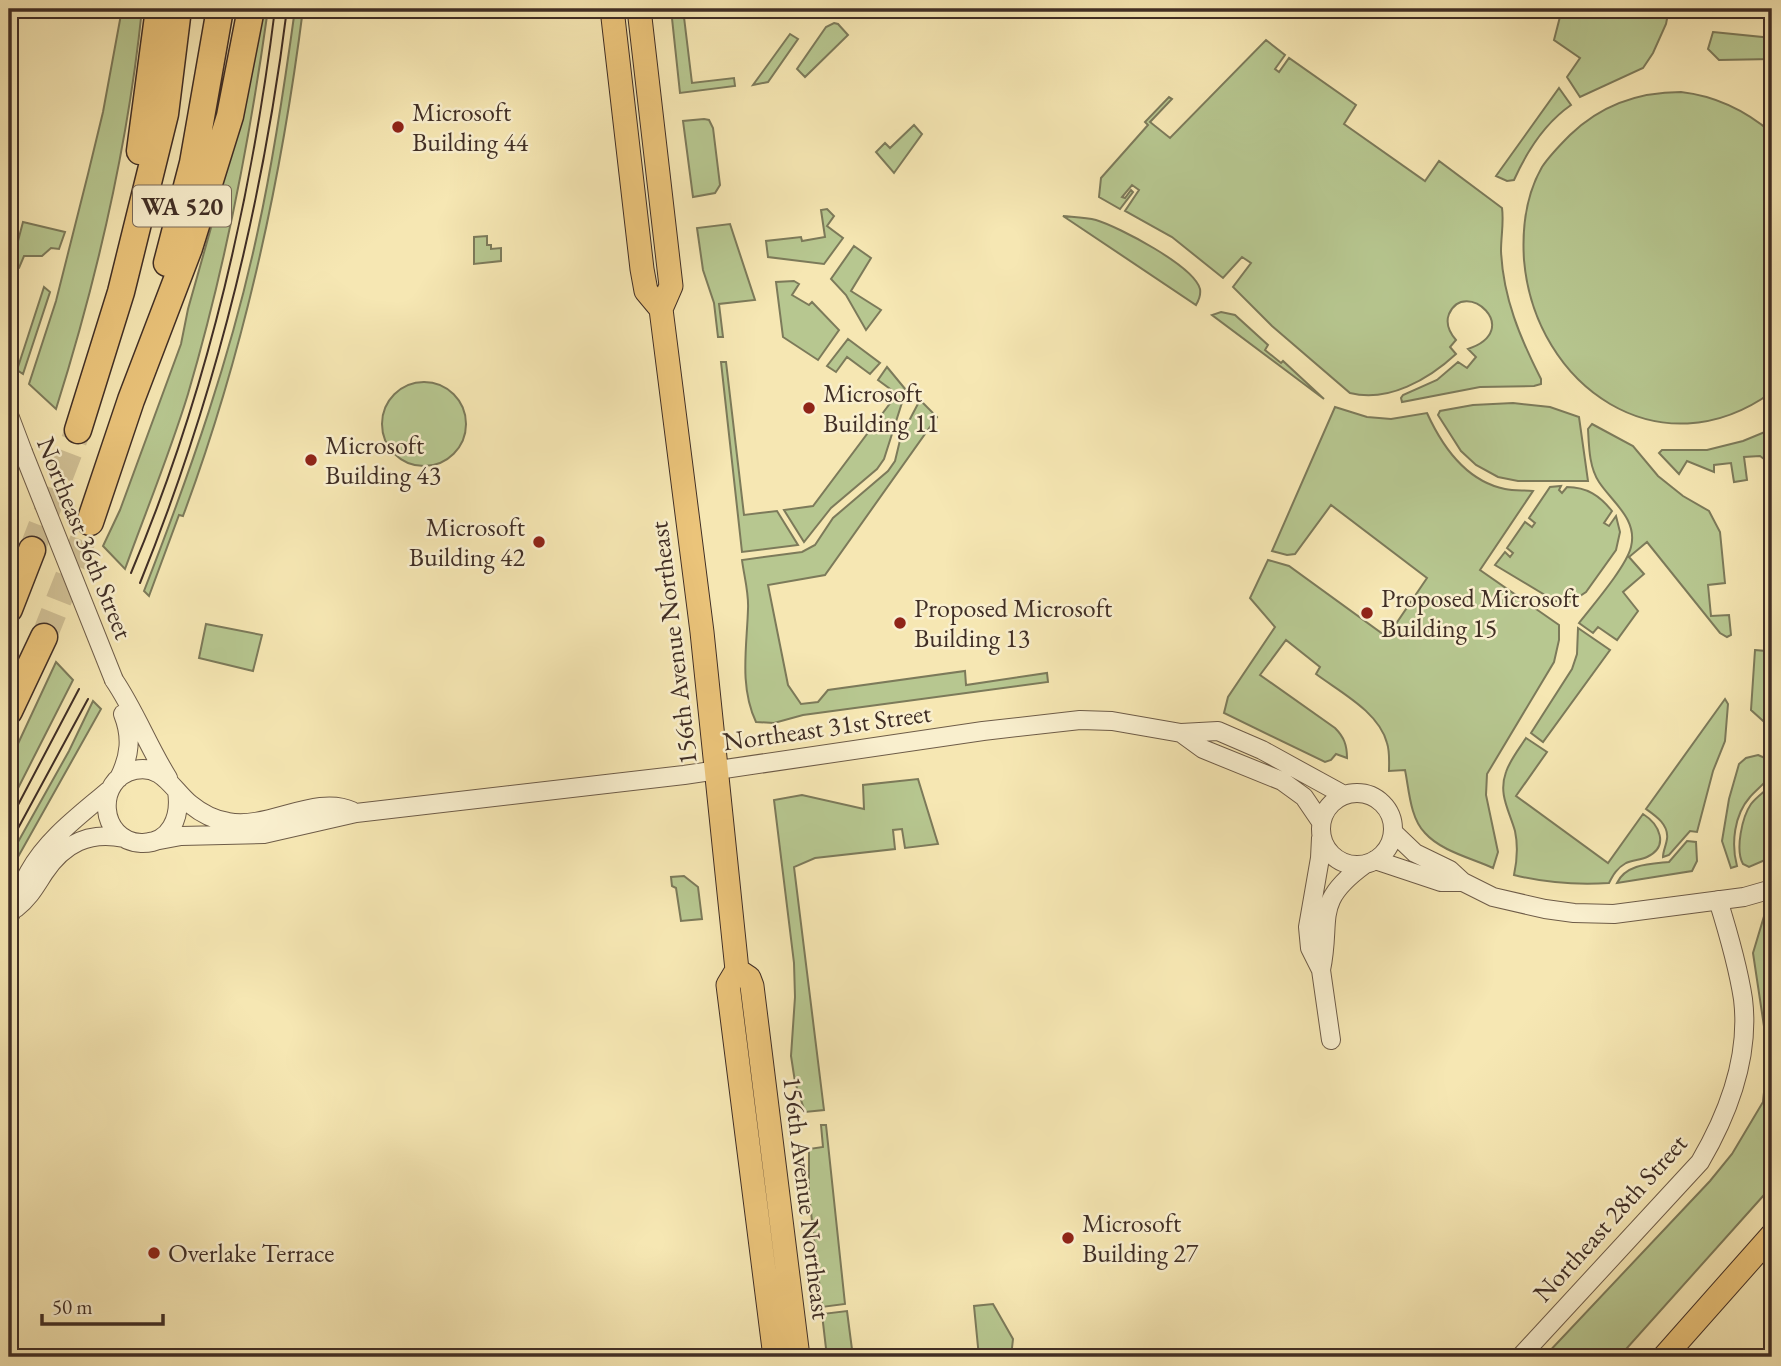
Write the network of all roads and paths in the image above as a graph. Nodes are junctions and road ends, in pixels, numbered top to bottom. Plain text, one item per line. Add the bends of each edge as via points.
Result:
1 (159, 9) edge
2 (178, 9) edge
3 (220, 9) edge
4 (251, 9) edge
5 (612, 9) edge
6 (639, 9) edge
7 (121, 292) junction
8 (661, 309) junction
9 (131, 400) junction
10 (9, 415) edge
11 (78, 430) tunnel mouth
12 (90, 522) tunnel mouth
13 (32, 550) tunnel mouth
14 (9, 609) edge
15 (44, 637) tunnel mouth
16 (114, 680) junction
17 (9, 712) edge
18 (1181, 733) junction
19 (716, 770) junction
20 (114, 785) junction
21 (173, 786) junction
22 (1345, 795) junction
23 (356, 813) junction
24 (1321, 828) junction
25 (1393, 832) junction
26 (125, 839) junction
27 (149, 842) junction
28 (1369, 862) junction
29 (1463, 882) junction
30 (1772, 889) edge
31 (1718, 900) junction
32 (11, 913) edge
33 (737, 970) junction
34 (1321, 971) junction
35 (1331, 1040) dead end
36 (1772, 1236) edge
37 (775, 1357) edge
38 (798, 1357) edge
39 (1520, 1357) edge
40 (1664, 1357) edge

1 - 7 highway
2 - 7 highway, WA 520 via 164,114
3 - 9 highway, WA 520 via 193,163
4 - 9 highway via 230,116 189,248
5 - 8 main road, 156th Avenue Northeast via 644,280 646,291
6 - 8 main road, 156th Avenue Northeast via 671,286
7 - 11 highway, WA 520
8 - 19 main road, 156th Avenue Northeast
9 - 12 highway, WA 520
10 - 16 street, Northeast 36th Street, bridge
13 - 14 highway
15 - 17 highway
16 - 20 street, Northeast 36th Street via 130,741 126,763
16 - 21 street, Northeast 36th Street
18 - 19 street, Northeast 31st Street via 1112,721 1057,722
18 - 22 street, Northeast 31st Street via 1218,732
18 - 24 street, Northeast 31st Street via 1203,749 1282,780 1304,797
19 - 23 street, Northeast 31st Street
19 - 33 main road, 156th Avenue Northeast
20 - 21 street via 145,769 163,775
20 - 26 street via 106,800 107,818
20 - 32 street via 49,845 30,870
21 - 23 street, Northeast 31st Street via 196,809 230,823 250,824 340,805
21 - 27 street via 178,813 175,823 160,839
22 - 24 street via 1326,810
22 - 25 street via 1369,795 1380,801 1388,810
23 - 27 street, Northeast 31st Street via 264,834 181,836
24 - 28 street via 1331,855 1352,865
24 - 34 street via 1308,927 1310,948
25 - 28 street via 1390,844
25 - 29 street via 1415,853 1450,870
26 - 27 street
26 - 32 street via 92,836 62,852 29,898
28 - 29 street via 1441,882
28 - 34 street via 1332,894 1325,916
29 - 31 street via 1493,897 1574,913 1614,914
30 - 31 street
31 - 39 street, Northeast 28th Street via 1743,999 1744,1031 1730,1102 1719,1129 1700,1163
33 - 37 main road, 156th Avenue Northeast via 728,985
33 - 38 main road, 156th Avenue Northeast via 752,986
34 - 35 street
36 - 40 main road

